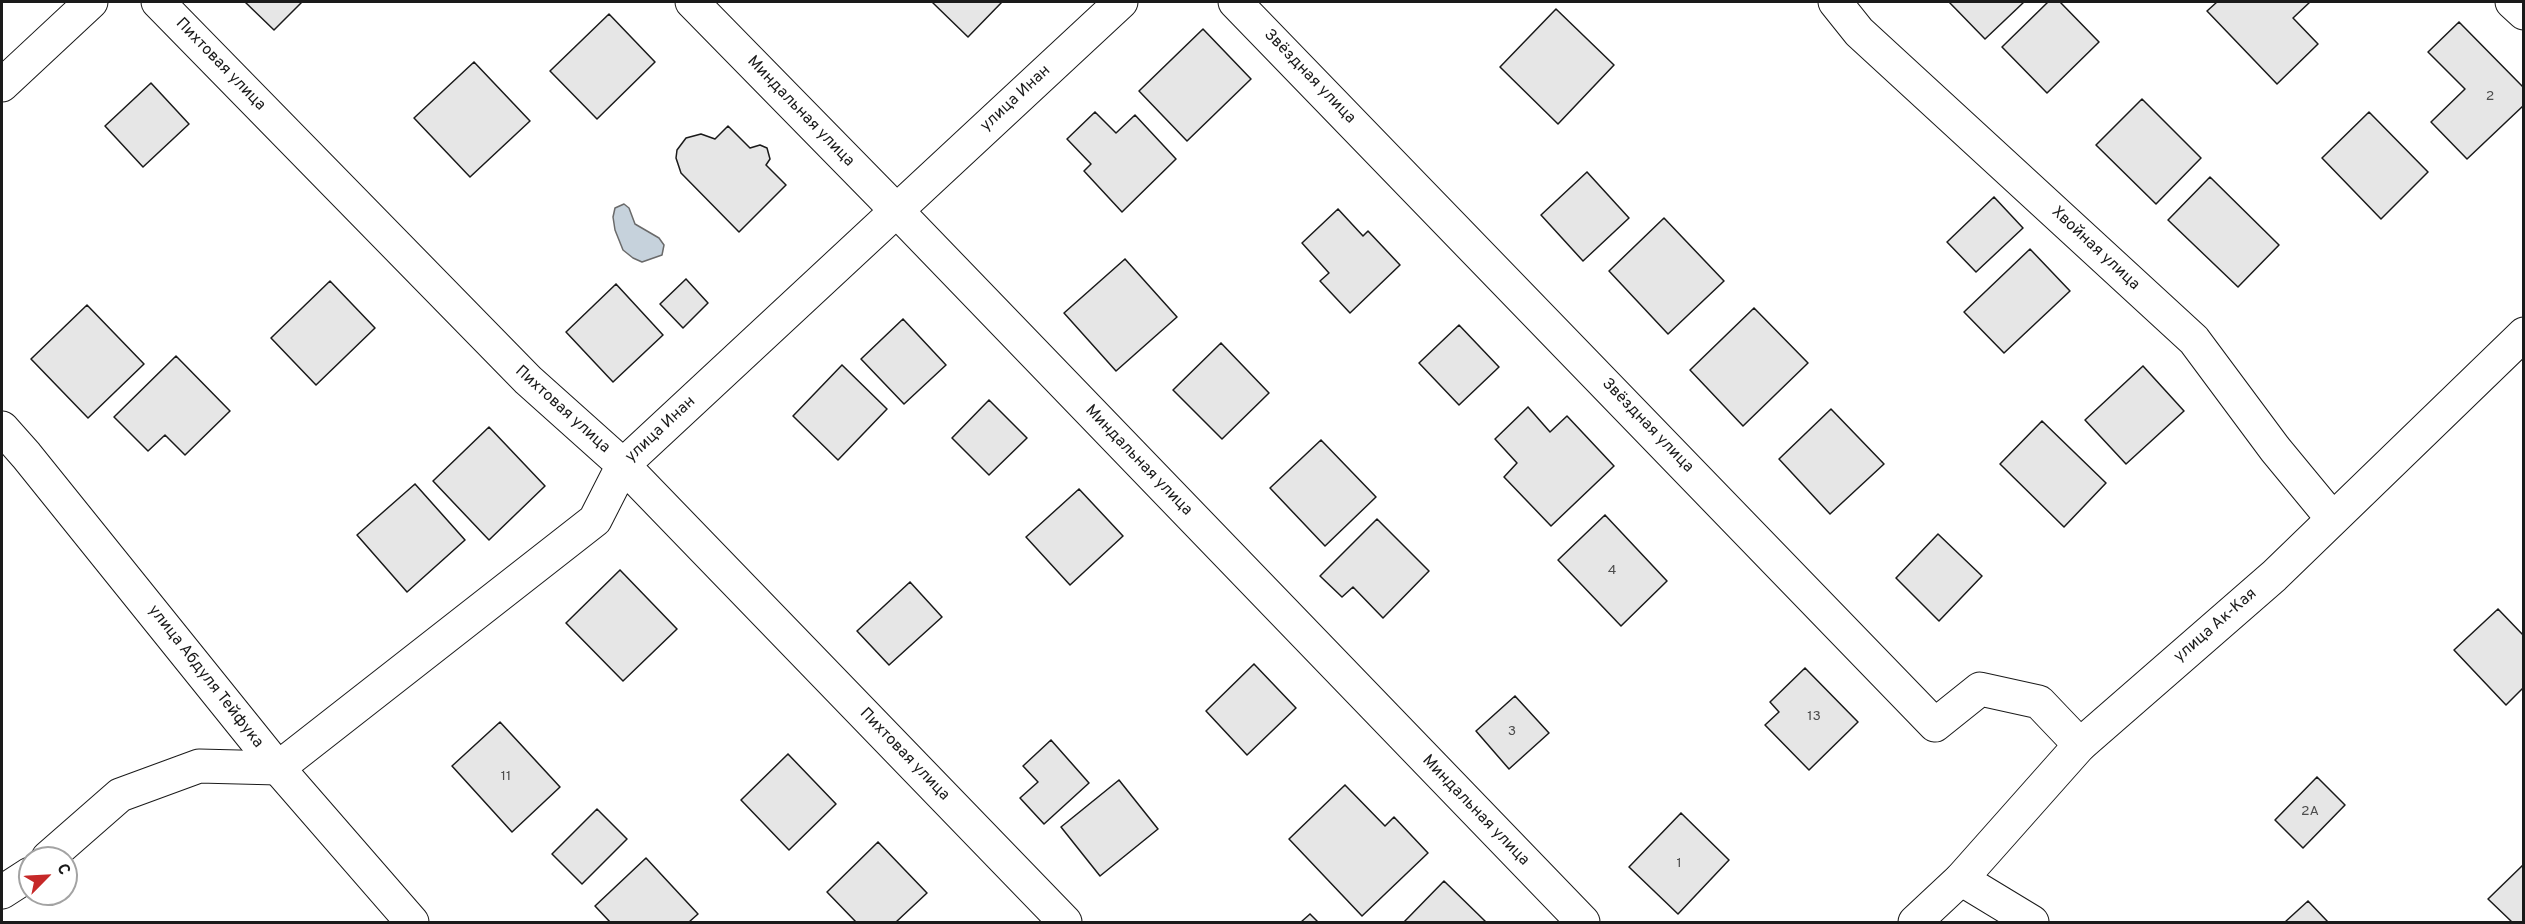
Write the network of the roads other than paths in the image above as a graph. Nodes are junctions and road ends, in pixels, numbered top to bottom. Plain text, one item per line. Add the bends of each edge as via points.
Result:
1 (91, 2) edge
2 (158, 2) edge
3 (692, 2) edge
4 (1122, 2) edge
5 (1235, 2) edge
6 (1835, 2) edge
7 (2512, 2) edge
8 (2523, 13) edge
9 (2, 85) edge
10 (896, 210) junction
11 (2523, 334) edge
12 (2, 428) edge
13 (623, 465) junction
14 (2332, 518) junction
15 (2079, 745) junction
16 (278, 768) junction
17 (62, 846) edge
18 (1962, 879) junction
19 (18, 882) edge
20 (2, 892) edge
21 (412, 922) edge
22 (1065, 922) edge
23 (1583, 922) edge
24 (1915, 922) edge
25 (2032, 922) edge

1 - 9 street
2 - 13 street, Пихтовая улица via 528,380
3 - 10 street, Миндальная улица
4 - 10 street, улица Инан
5 - 15 street, Звёздная улица via 1935,725 1980,689 2039,702
6 - 14 street, Хвойная улица via 1859,32 2194,340
7 - 8 street
10 - 13 street, улица Инан
10 - 23 street, Миндальная улица
11 - 14 street, улица Ак-Кая
12 - 16 street, улица Абдуля Тейфука
13 - 16 street, улица Инан via 595,519
13 - 22 street, Пихтовая улица
14 - 15 street, улица Ак-Кая via 2274,576
15 - 18 street, улица Ак-Кая
16 - 17 street via 199,766 120,795
16 - 21 street, улица Абдуля Тейфука
18 - 24 street, улица Ак-Кая
18 - 25 street
19 - 20 street

